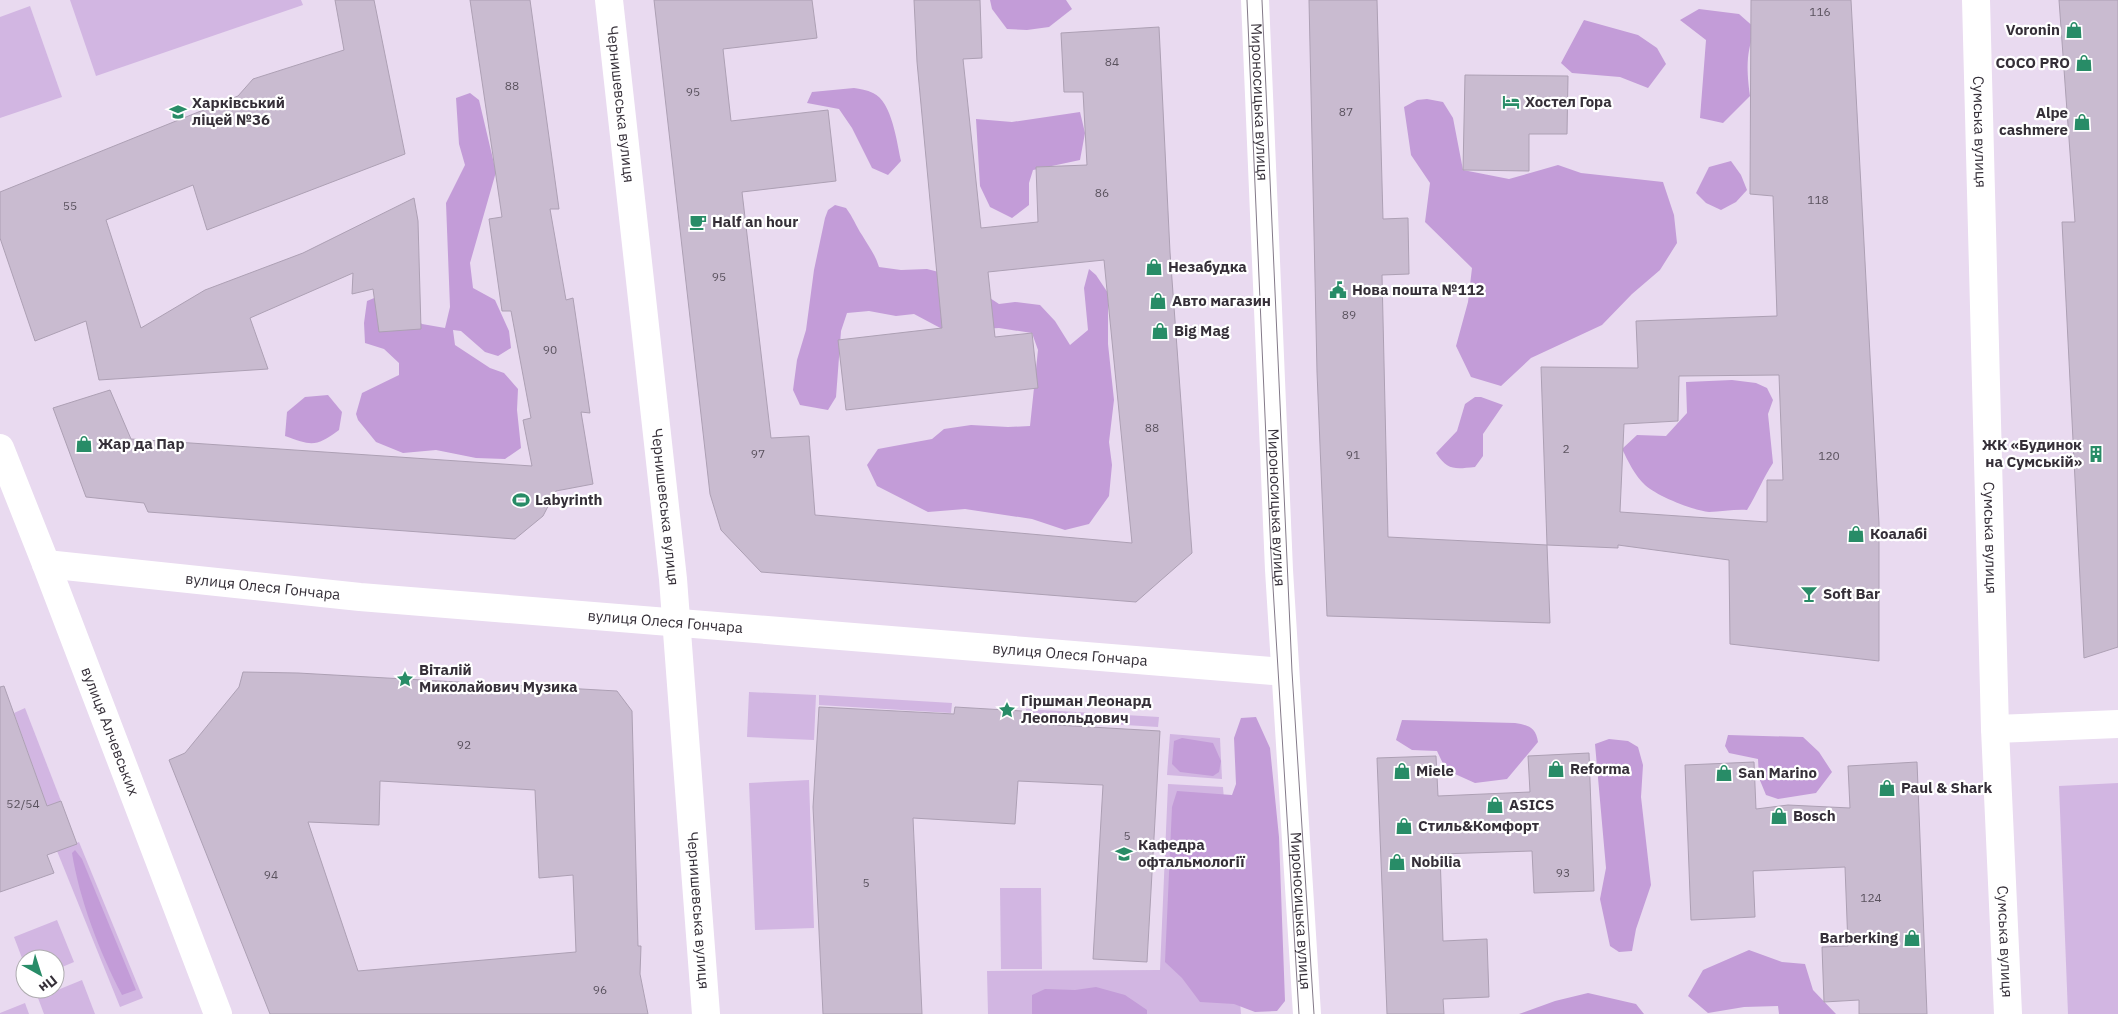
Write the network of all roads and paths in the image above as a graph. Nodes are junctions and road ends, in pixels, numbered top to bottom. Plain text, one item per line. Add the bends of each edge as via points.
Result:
1 (610, 0) edge
2 (1254, 0) edge
3 (1976, 0) edge
4 (0, 448) edge
5 (46, 564) junction
6 (676, 623) junction
7 (1285, 672) junction
8 (2118, 724) edge
9 (1995, 729) junction
10 (218, 1014) edge
11 (706, 1014) edge
12 (1307, 1014) edge
13 (2008, 1014) edge

1 - 6 street, Чернишевська вулиця
2 - 7 street, Мироносицька вулиця
3 - 9 street, Сумська вулиця
4 - 5 street, вулиця Алчевських
5 - 6 street, вулиця Олеся Гончара via 360,597
5 - 10 street, вулиця Алчевських
6 - 7 street, вулиця Олеся Гончара
6 - 11 street, Чернишевська вулиця
7 - 12 street, Мироносицька вулиця
8 - 9 street
9 - 13 street, Сумська вулиця

